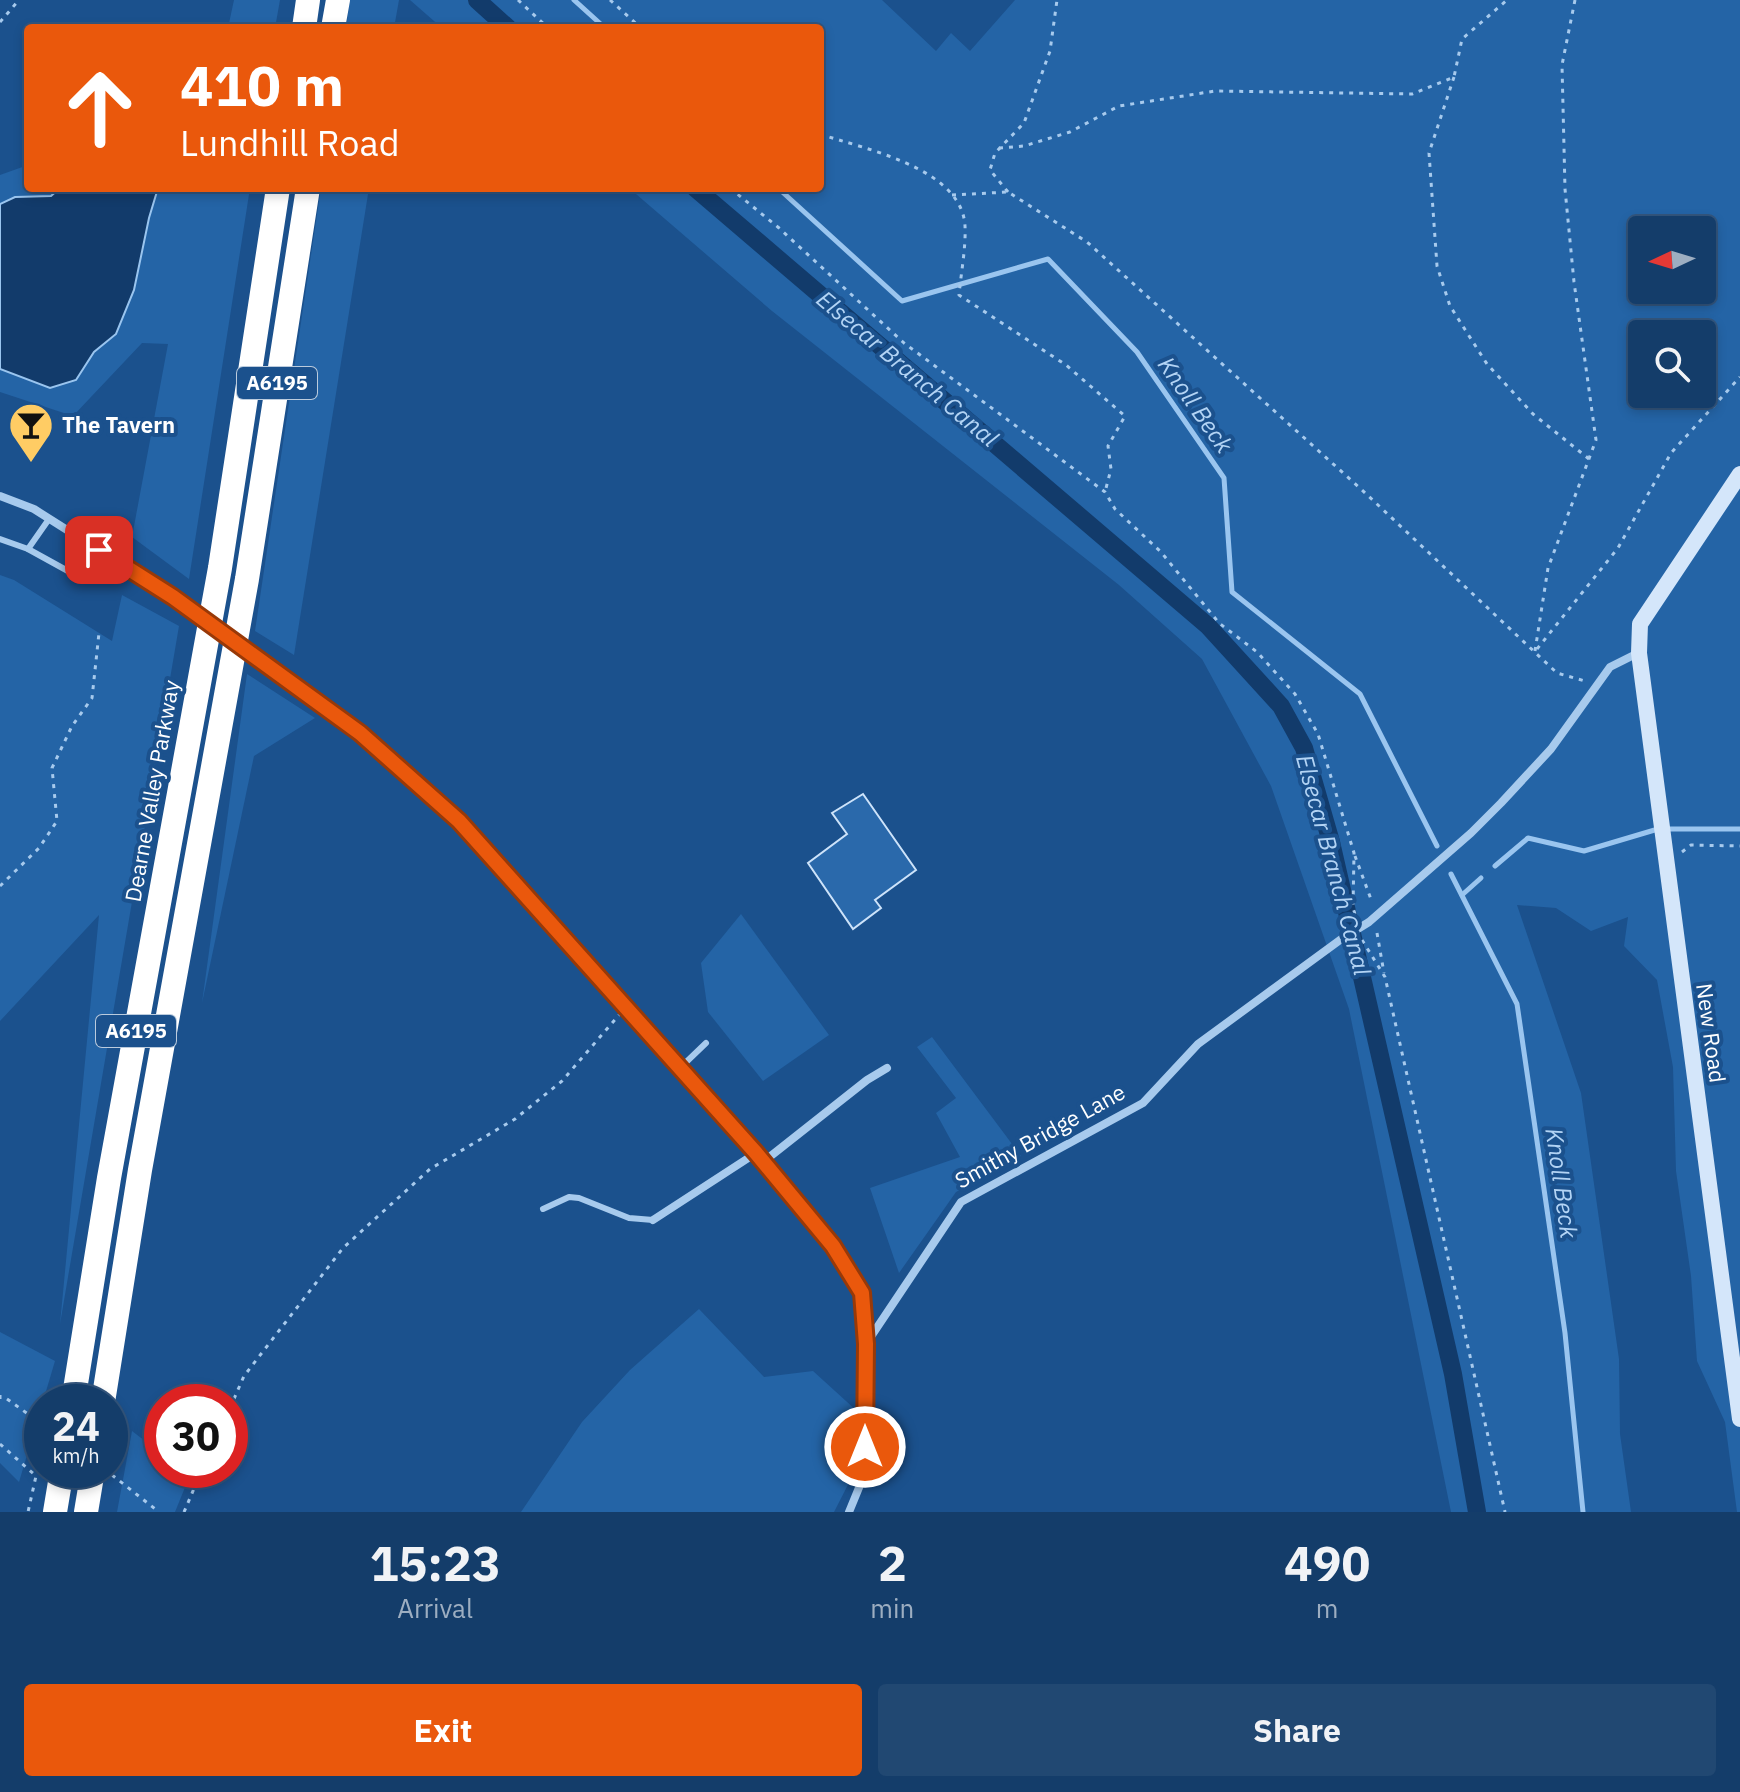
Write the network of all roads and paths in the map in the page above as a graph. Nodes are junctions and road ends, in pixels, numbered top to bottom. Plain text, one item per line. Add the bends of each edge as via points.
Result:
1 (19, 0) edge
2 (308, 0) edge
3 (338, 0) edge
4 (518, 0) edge
5 (610, 0) edge
6 (1057, 0) edge
7 (1507, 0) edge
8 (1575, 0) edge
9 (0, 22) edge
10 (305, 24) edge
11 (334, 24) edge
12 (544, 24) edge
13 (637, 24) edge
14 (1454, 77) junction
15 (824, 135) edge
16 (999, 148) junction
17 (277, 192) edge
18 (307, 192) edge
19 (735, 192) edge
20 (1008, 192) junction
21 (952, 195) junction
22 (1740, 377) edge
23 (1589, 459) junction
24 (1740, 474) edge
25 (1105, 492) junction
26 (0, 496) edge
27 (49, 519) junction
28 (0, 539) edge
29 (28, 549) junction
30 (77, 576) dead end
31 (99, 633) dead end
32 (1535, 652) junction
33 (1639, 653) junction
34 (1596, 684) junction
35 (1740, 846) edge
36 (1667, 864) junction
37 (0, 886) edge
38 (1357, 923) dead end
39 (1361, 939) dead end
40 (626, 1007) junction
41 (706, 1043) dead end
42 (680, 1068) junction
43 (887, 1068) dead end
44 (756, 1153) junction
45 (763, 1162) junction
46 (543, 1209) dead end
47 (653, 1220) joint
48 (866, 1344) junction
49 (76, 1384) edge
50 (106, 1384) edge
51 (240, 1384) edge
52 (7, 1399) dead end
53 (24, 1411) edge
54 (1740, 1419) edge
55 (0, 1444) edge
56 (128, 1487) edge
57 (59, 1488) edge
58 (90, 1488) edge
59 (194, 1488) edge
60 (28, 1512) edge
61 (55, 1512) edge
62 (86, 1512) edge
63 (159, 1512) edge
64 (184, 1512) edge
65 (849, 1512) edge
66 (1505, 1512) edge

1 - 9 path
2 - 10 highway
3 - 11 highway
4 - 12 path
5 - 13 path
6 - 16 path via 1050,51 1024,123
7 - 14 path via 1462,39
8 - 23 path via 1562,65 1565,189 1596,440
14 - 16 path via 1412,94 1215,91 1119,106 1070,132
14 - 23 path via 1429,153 1437,266 1450,306 1487,364 1533,414
15 - 21 path via 937,178
16 - 20 path via 990,170
17 - 49 highway, Dearne Valley Parkway / A6195 via 220,568
18 - 50 highway, A6195 via 247,579
19 - 25 path via 904,343
20 - 21 path
20 - 32 path via 1087,242
21 - 25 path via 965,225 959,295 1066,365 1125,416 1108,446 1111,469
22 - 32 path via 1671,453 1618,548
23 - 32 path via 1548,568
24 - 33 main road via 1640,624
25 - 38 path via 1219,623 1257,652 1295,694 1318,734 1354,853
26 - 27 street
27 - 29 lane
27 - 40 street via 173,597 360,733 459,821
28 - 29 lane
29 - 30 lane
31 - 37 path via 92,698 52,768 57,821 39,848
32 - 34 path via 1557,673
33 - 34 street, Smithy Bridge Lane via 1610,667
33 - 36 main road, New Road
34 - 48 street, Smithy Bridge Lane via 1551,749 1501,803 1369,922 1198,1044 1143,1103 961,1202
35 - 36 path via 1691,845
36 - 54 main road, New Road
39 - 66 path via 1385,977
40 - 42 street
40 - 51 path via 562,1081 515,1119 430,1169 343,1248
41 - 42 lane
42 - 44 street
43 - 45 street
44 - 45 street
44 - 47 street
45 - 48 street via 833,1246 862,1293
46 - 47 lane via 579,1198 629,1218
48 - 65 street via 865,1473
52 - 53 path
55 - 60 path via 36,1476
56 - 63 path
57 - 61 highway
58 - 62 highway
59 - 64 path

